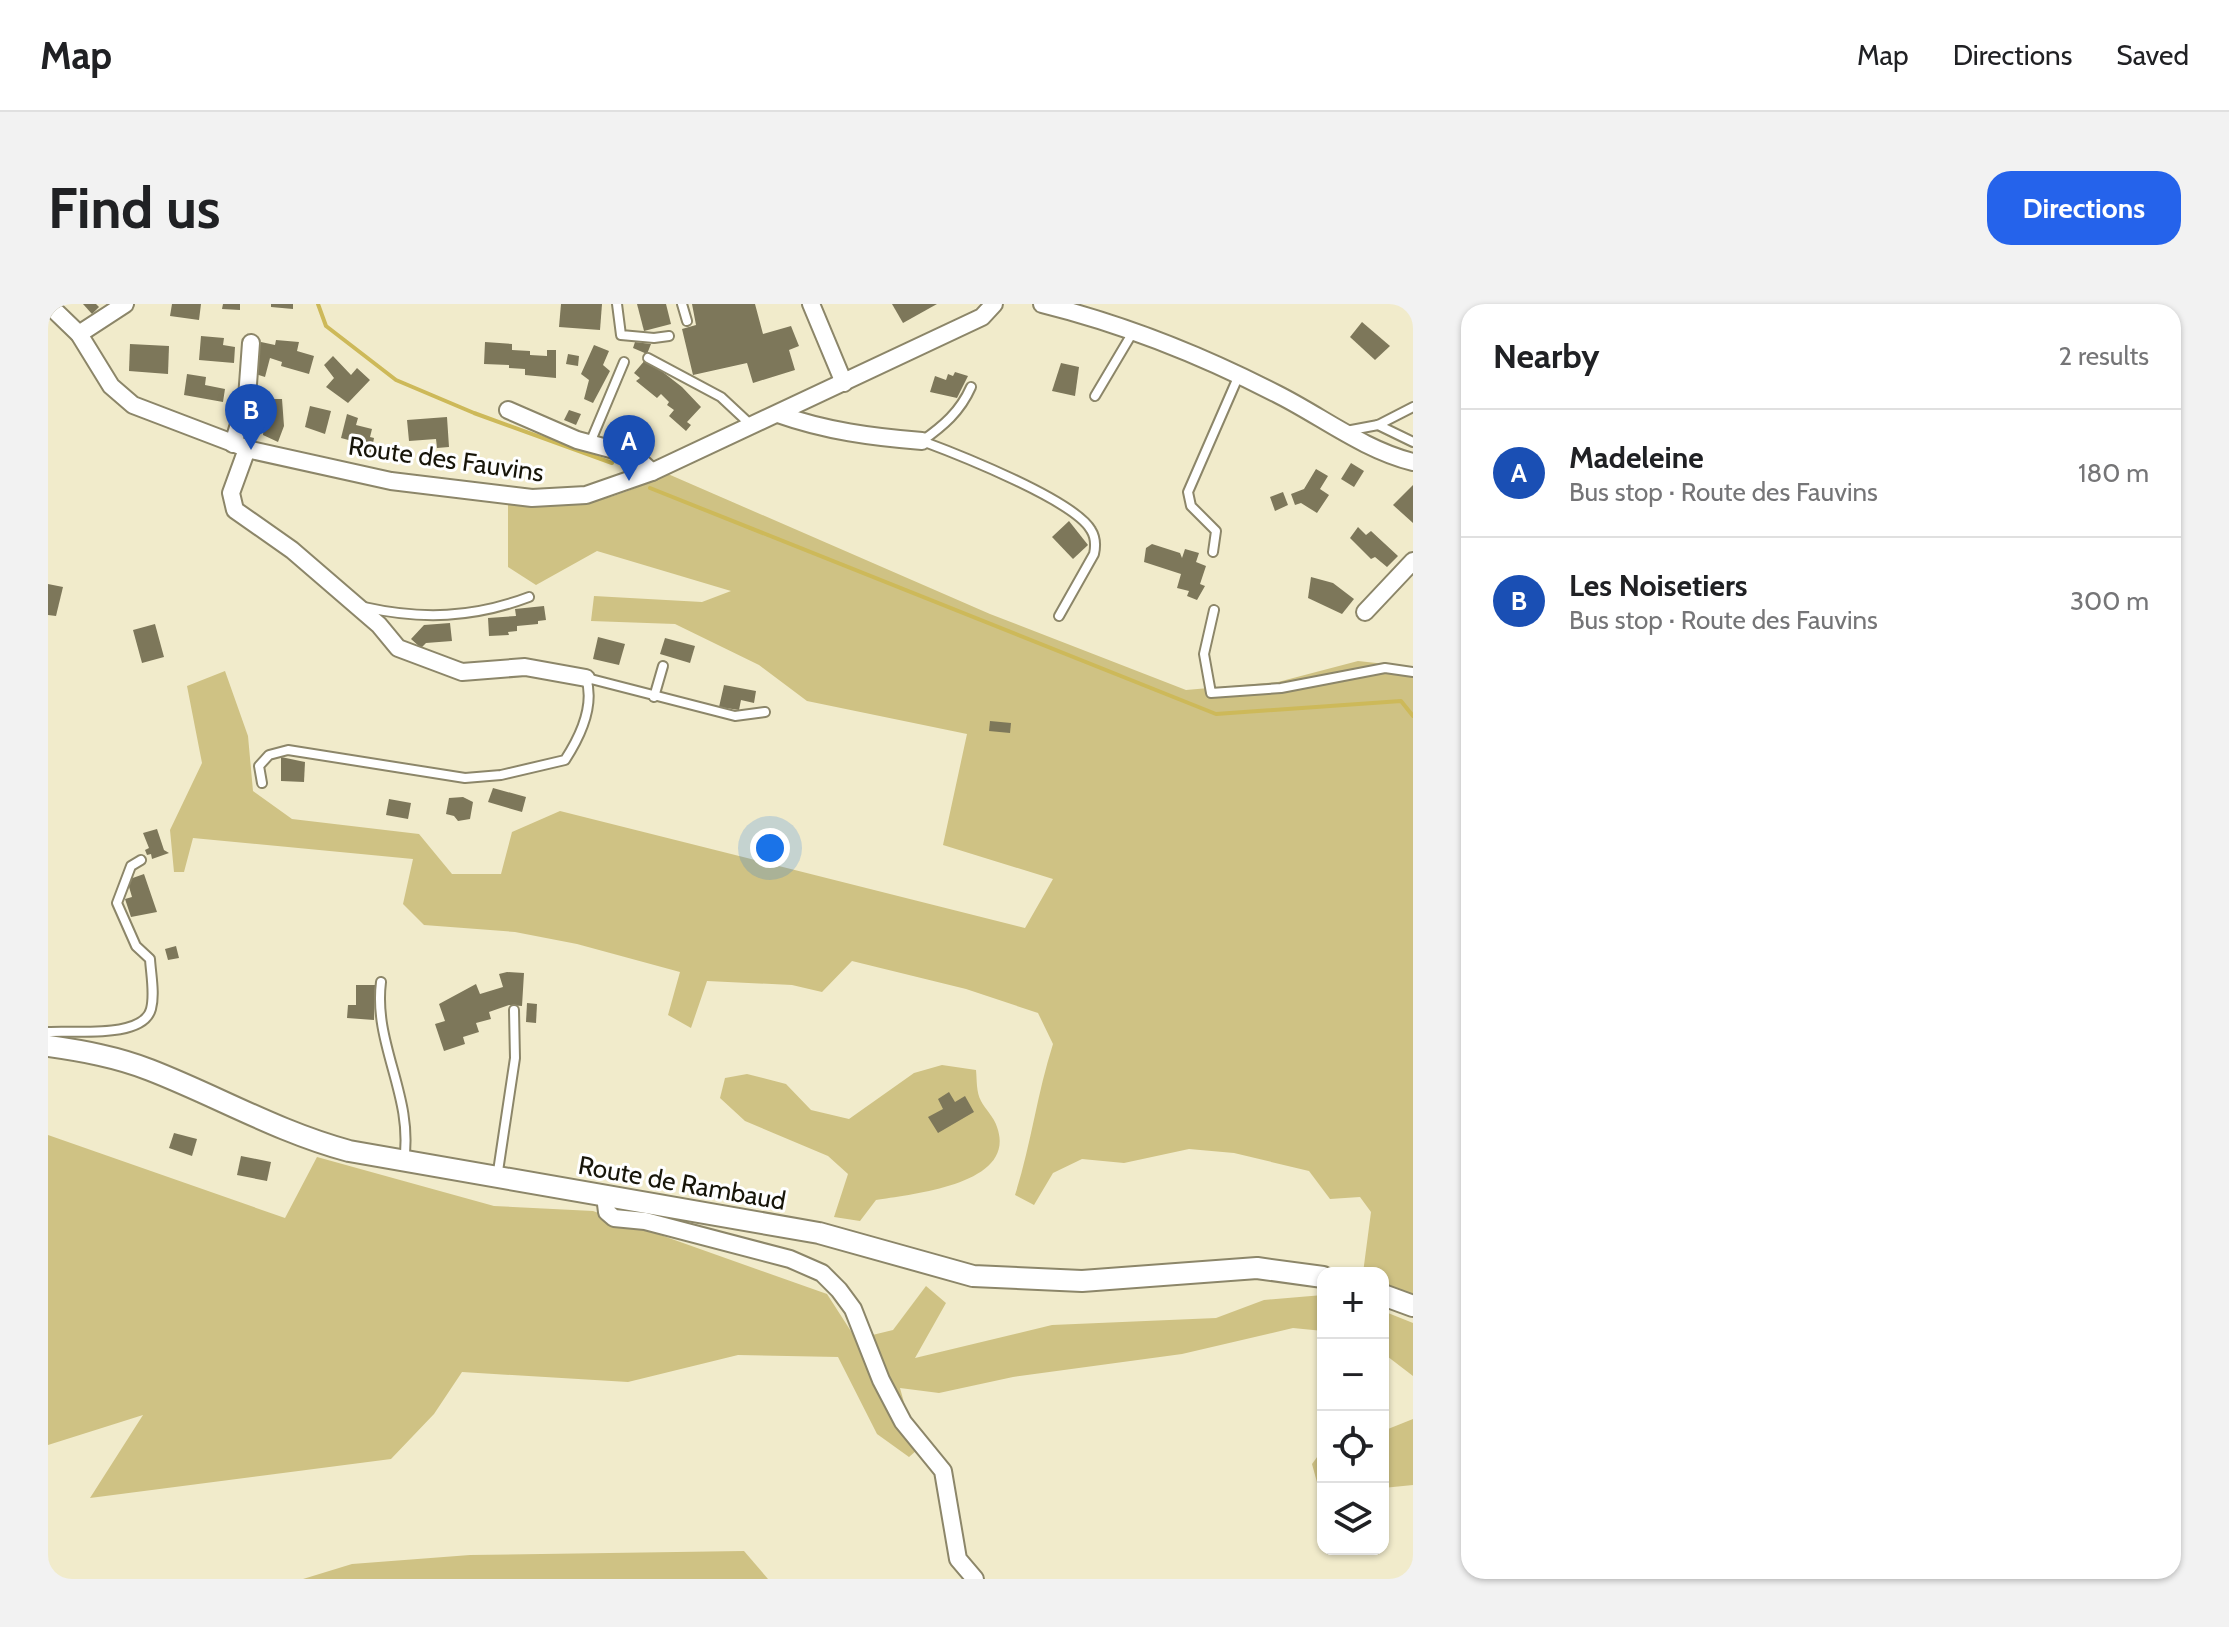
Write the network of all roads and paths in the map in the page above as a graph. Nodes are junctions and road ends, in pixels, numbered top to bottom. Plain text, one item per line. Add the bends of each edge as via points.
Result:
1 (48, 304) edge
2 (125, 304) edge
3 (617, 304) edge
4 (682, 304) edge
5 (811, 304) edge
6 (994, 304) edge
7 (1042, 304) edge
8 (687, 321) dead end
9 (1133, 332) junction
10 (79, 334) junction
11 (669, 336) dead end
12 (251, 343) dead end
13 (648, 358) dead end
14 (624, 362) dead end
15 (1239, 375) junction
16 (844, 383) junction
17 (971, 387) dead end
18 (1095, 396) dead end
19 (1413, 407) edge
20 (508, 410) dead end
21 (778, 414) junction
22 (751, 425) junction
23 (1378, 425) junction
24 (1345, 431) junction
25 (922, 441) junction
26 (1413, 442) edge
27 (590, 443) junction
28 (240, 446) junction
29 (1413, 462) edge
30 (652, 472) junction
31 (1213, 552) dead end
32 (1413, 561) edge
33 (529, 597) dead end
34 (356, 606) junction
35 (1214, 610) dead end
36 (1365, 612) dead end
37 (1059, 616) dead end
38 (663, 666) dead end
39 (1413, 672) edge
40 (586, 678) junction
41 (654, 697) junction
42 (765, 712) dead end
43 (262, 783) dead end
44 (141, 860) dead end
45 (381, 982) dead end
46 (514, 1010) dead end
47 (48, 1032) edge
48 (48, 1046) edge
49 (404, 1162) junction
50 (497, 1179) junction
51 (605, 1196) junction
52 (1317, 1276) edge
53 (1389, 1297) edge
54 (1413, 1306) edge
55 (975, 1579) edge

1 - 10 street, Route des Fauvins
2 - 10 street
3 - 11 lane via 621,335
4 - 8 lane
5 - 16 street
6 - 16 street, Route des Fauvins via 982,317
7 - 9 street
9 - 15 street
9 - 18 lane
10 - 28 street, Route des Fauvins via 111,386 133,405
12 - 28 street
13 - 22 lane via 721,397
14 - 27 lane
15 - 24 street
15 - 31 lane via 1188,492 1191,506 1216,531
16 - 21 street, Route des Fauvins
17 - 25 lane via 954,415
19 - 23 lane
20 - 27 street
21 - 22 street, Route des Fauvins
21 - 25 street via 862,436
22 - 30 street, Route des Fauvins
23 - 24 lane
23 - 26 lane
24 - 29 street via 1390,456
25 - 37 lane via 996,469 1084,521 1096,543 1094,554
27 - 30 street via 633,455
28 - 30 street, Route des Fauvins via 391,481 532,498 586,495
28 - 34 street via 231,493 235,510 292,550
32 - 36 street
33 - 34 lane via 467,615 408,617
34 - 40 street via 398,648 428,662 462,672 525,667
35 - 39 lane via 1204,654 1211,693 1281,688 1385,668
38 - 41 lane
40 - 41 lane
40 - 43 lane via 588,706 579,739 565,760 465,778 288,750 269,755 259,766
41 - 42 lane via 735,716
44 - 47 lane via 131,866 117,903 136,946 150,959 152,992 146,1020 121,1030
45 - 49 lane via 383,1034 406,1122
46 - 50 lane via 515,1058
48 - 49 street, Route de Rambaud via 148,1069 312,1141
49 - 50 street, Route de Rambaud
50 - 51 street, Route de Rambaud
51 - 52 street, Route de Rambaud via 819,1233 973,1276 1082,1281 1257,1268
51 - 55 street via 607,1212 614,1218 645,1221 790,1259 822,1273 839,1290 853,1309 903,1422 943,1471 958,1559
53 - 54 street

